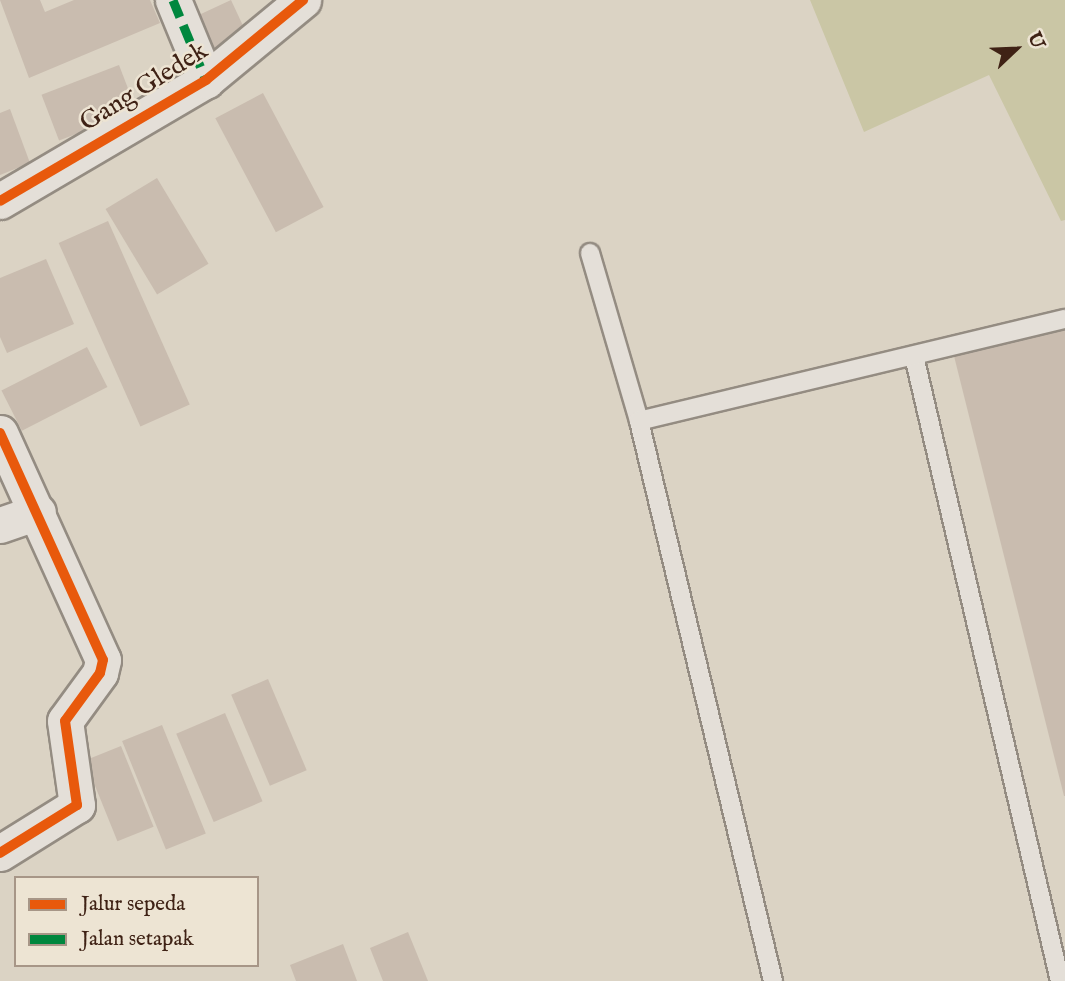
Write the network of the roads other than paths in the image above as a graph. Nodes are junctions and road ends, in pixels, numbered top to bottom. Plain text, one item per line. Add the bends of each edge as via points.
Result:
1 (173, 0) edge
2 (303, 0) edge
3 (206, 80) junction
4 (0, 201) edge
5 (590, 253) dead end
6 (1065, 319) edge
7 (914, 356) junction
8 (639, 421) junction
9 (0, 433) edge
10 (38, 512) junction
11 (0, 525) edge
12 (0, 853) edge
13 (773, 981) edge
14 (1060, 981) edge

1 - 3 street
2 - 3 street, Gang Gledek
3 - 4 street, Gang Gledek
5 - 8 lane
6 - 7 lane
7 - 8 lane
7 - 14 lane
8 - 13 lane
9 - 10 street
10 - 11 street
10 - 12 street via 86,614 103,668 65,720 77,805

